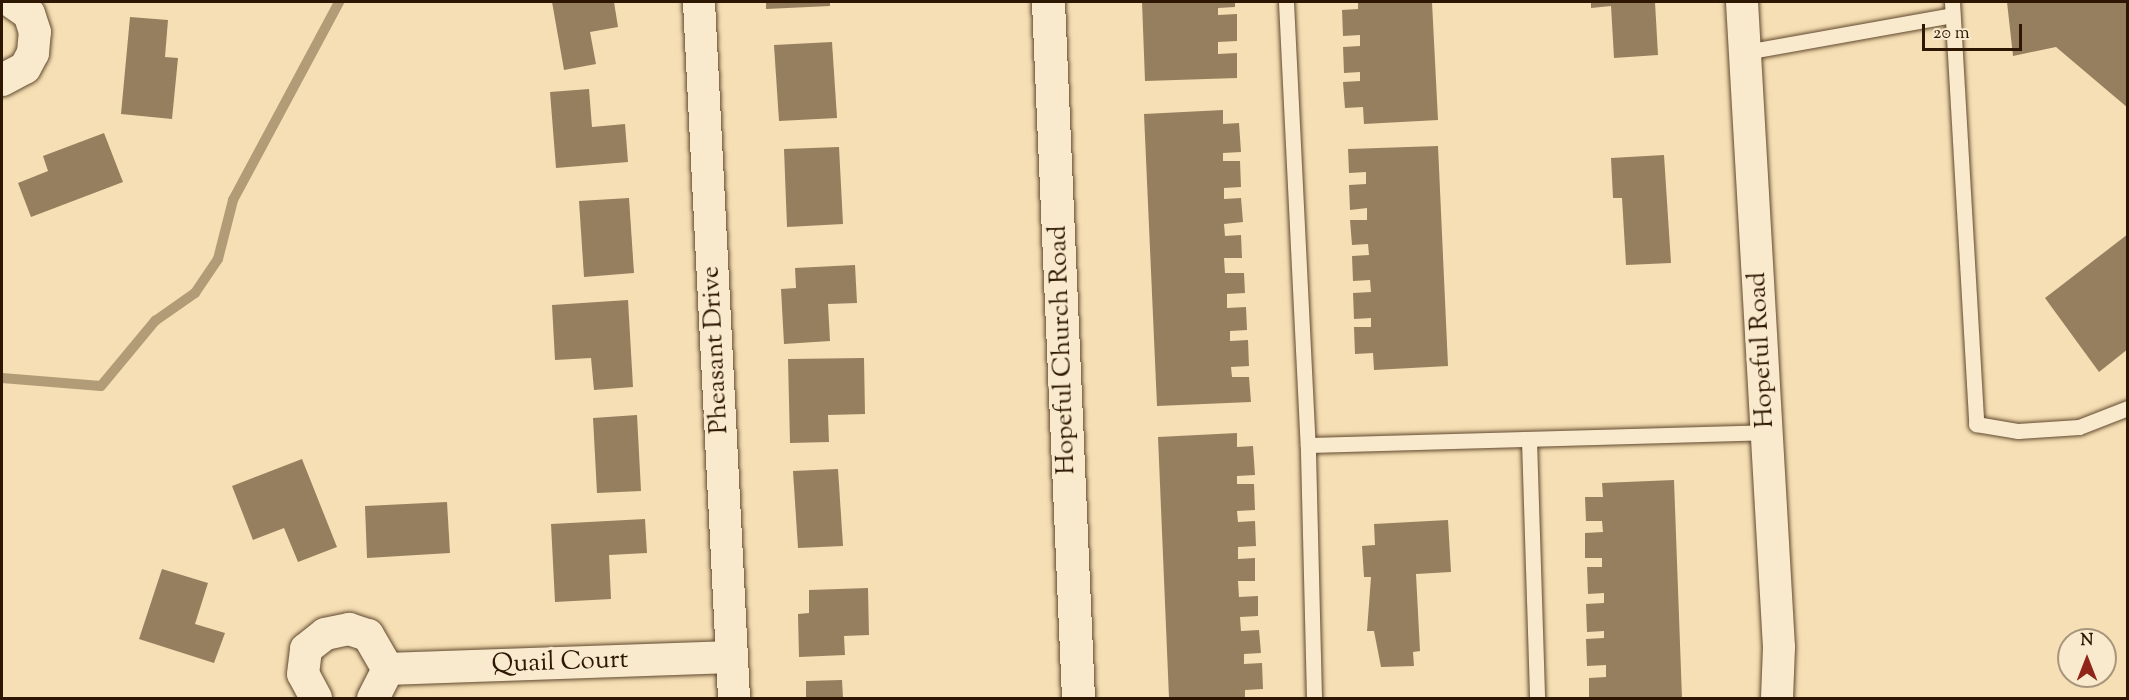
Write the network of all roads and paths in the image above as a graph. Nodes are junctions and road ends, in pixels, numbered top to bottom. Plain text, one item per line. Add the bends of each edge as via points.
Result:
1 (12, 2) edge
2 (699, 2) edge
3 (1048, 2) edge
4 (1286, 2) edge
5 (1742, 2) edge
6 (1952, 8) edge
7 (1745, 52) junction
8 (2, 80) edge
9 (2127, 408) edge
10 (1767, 432) junction
11 (1529, 440) junction
12 (1308, 445) junction
13 (731, 657) junction
14 (388, 669) junction
15 (315, 699) edge
16 (373, 699) edge
17 (734, 699) edge
18 (1078, 699) edge
19 (1314, 699) edge
20 (1537, 699) edge
21 (1778, 699) edge

1 - 8 street via 29,14 35,32 33,53 25,68
2 - 13 street, Pheasant Drive
3 - 18 main road, Hopeful Church Road
4 - 12 lane
5 - 7 street, Hopeful Road
6 - 7 lane
6 - 9 lane via 1976,424 2018,431 2079,427
7 - 10 street, Hopeful Road
10 - 11 lane
10 - 21 street, Hopeful Road
11 - 12 lane
11 - 20 lane
12 - 19 lane
13 - 14 street, Quail Court
13 - 17 street, Pheasant Drive
14 - 15 street via 368,635 349,628 325,634 306,649 303,674
14 - 16 street

